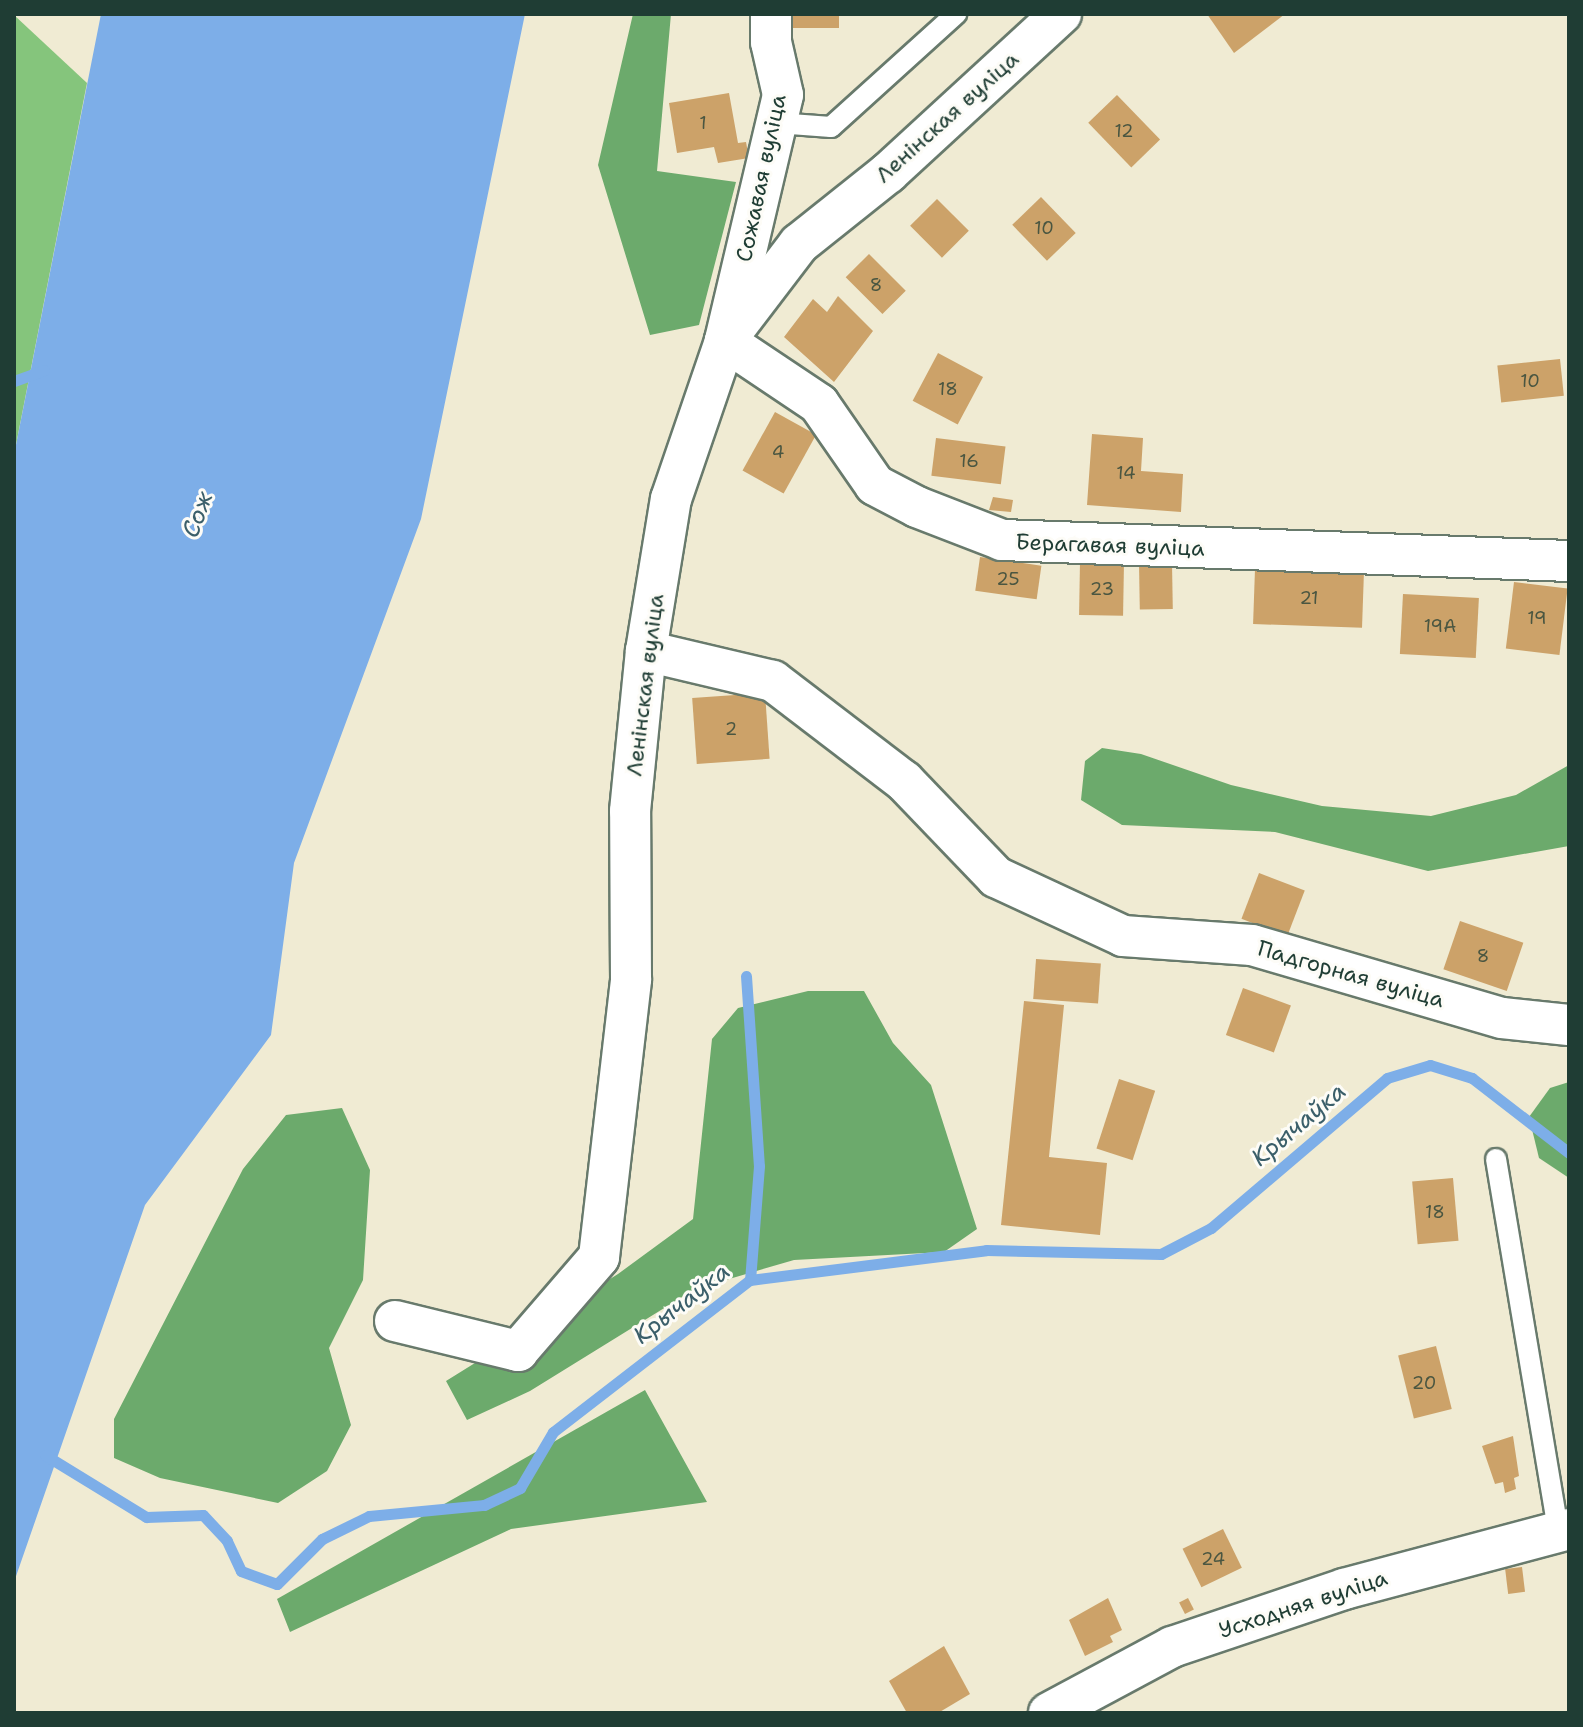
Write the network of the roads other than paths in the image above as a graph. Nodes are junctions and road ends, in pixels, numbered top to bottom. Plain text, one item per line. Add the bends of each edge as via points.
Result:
1 (771, 14) edge
2 (956, 14) edge
3 (1061, 14) edge
4 (777, 123) junction
5 (725, 341) junction
6 (1569, 561) edge
7 (646, 651) junction
8 (1569, 1025) edge
9 (1496, 1159) dead end
10 (395, 1321) dead end
11 (1563, 1530) edge
12 (1049, 1713) edge

1 - 4 street, Сожавая вуліца via 771,42 783,95
2 - 4 lane via 831,127
3 - 5 street, Ленінская вуліца via 888,173 799,244
4 - 5 street, Сожавая вуліца
5 - 6 street, Берагавая вуліца via 819,404 875,485 1002,540
5 - 7 street, Ленінская вуліца via 671,499
7 - 8 street, Падгорная вуліца via 773,681 904,781 996,877 1123,936 1252,945 1502,1018
7 - 10 street, Ленінская вуліца via 630,811 631,979 599,1257 518,1351
9 - 11 lane
11 - 12 street, Усходняя вуліца via 1344,1589 1172,1647

